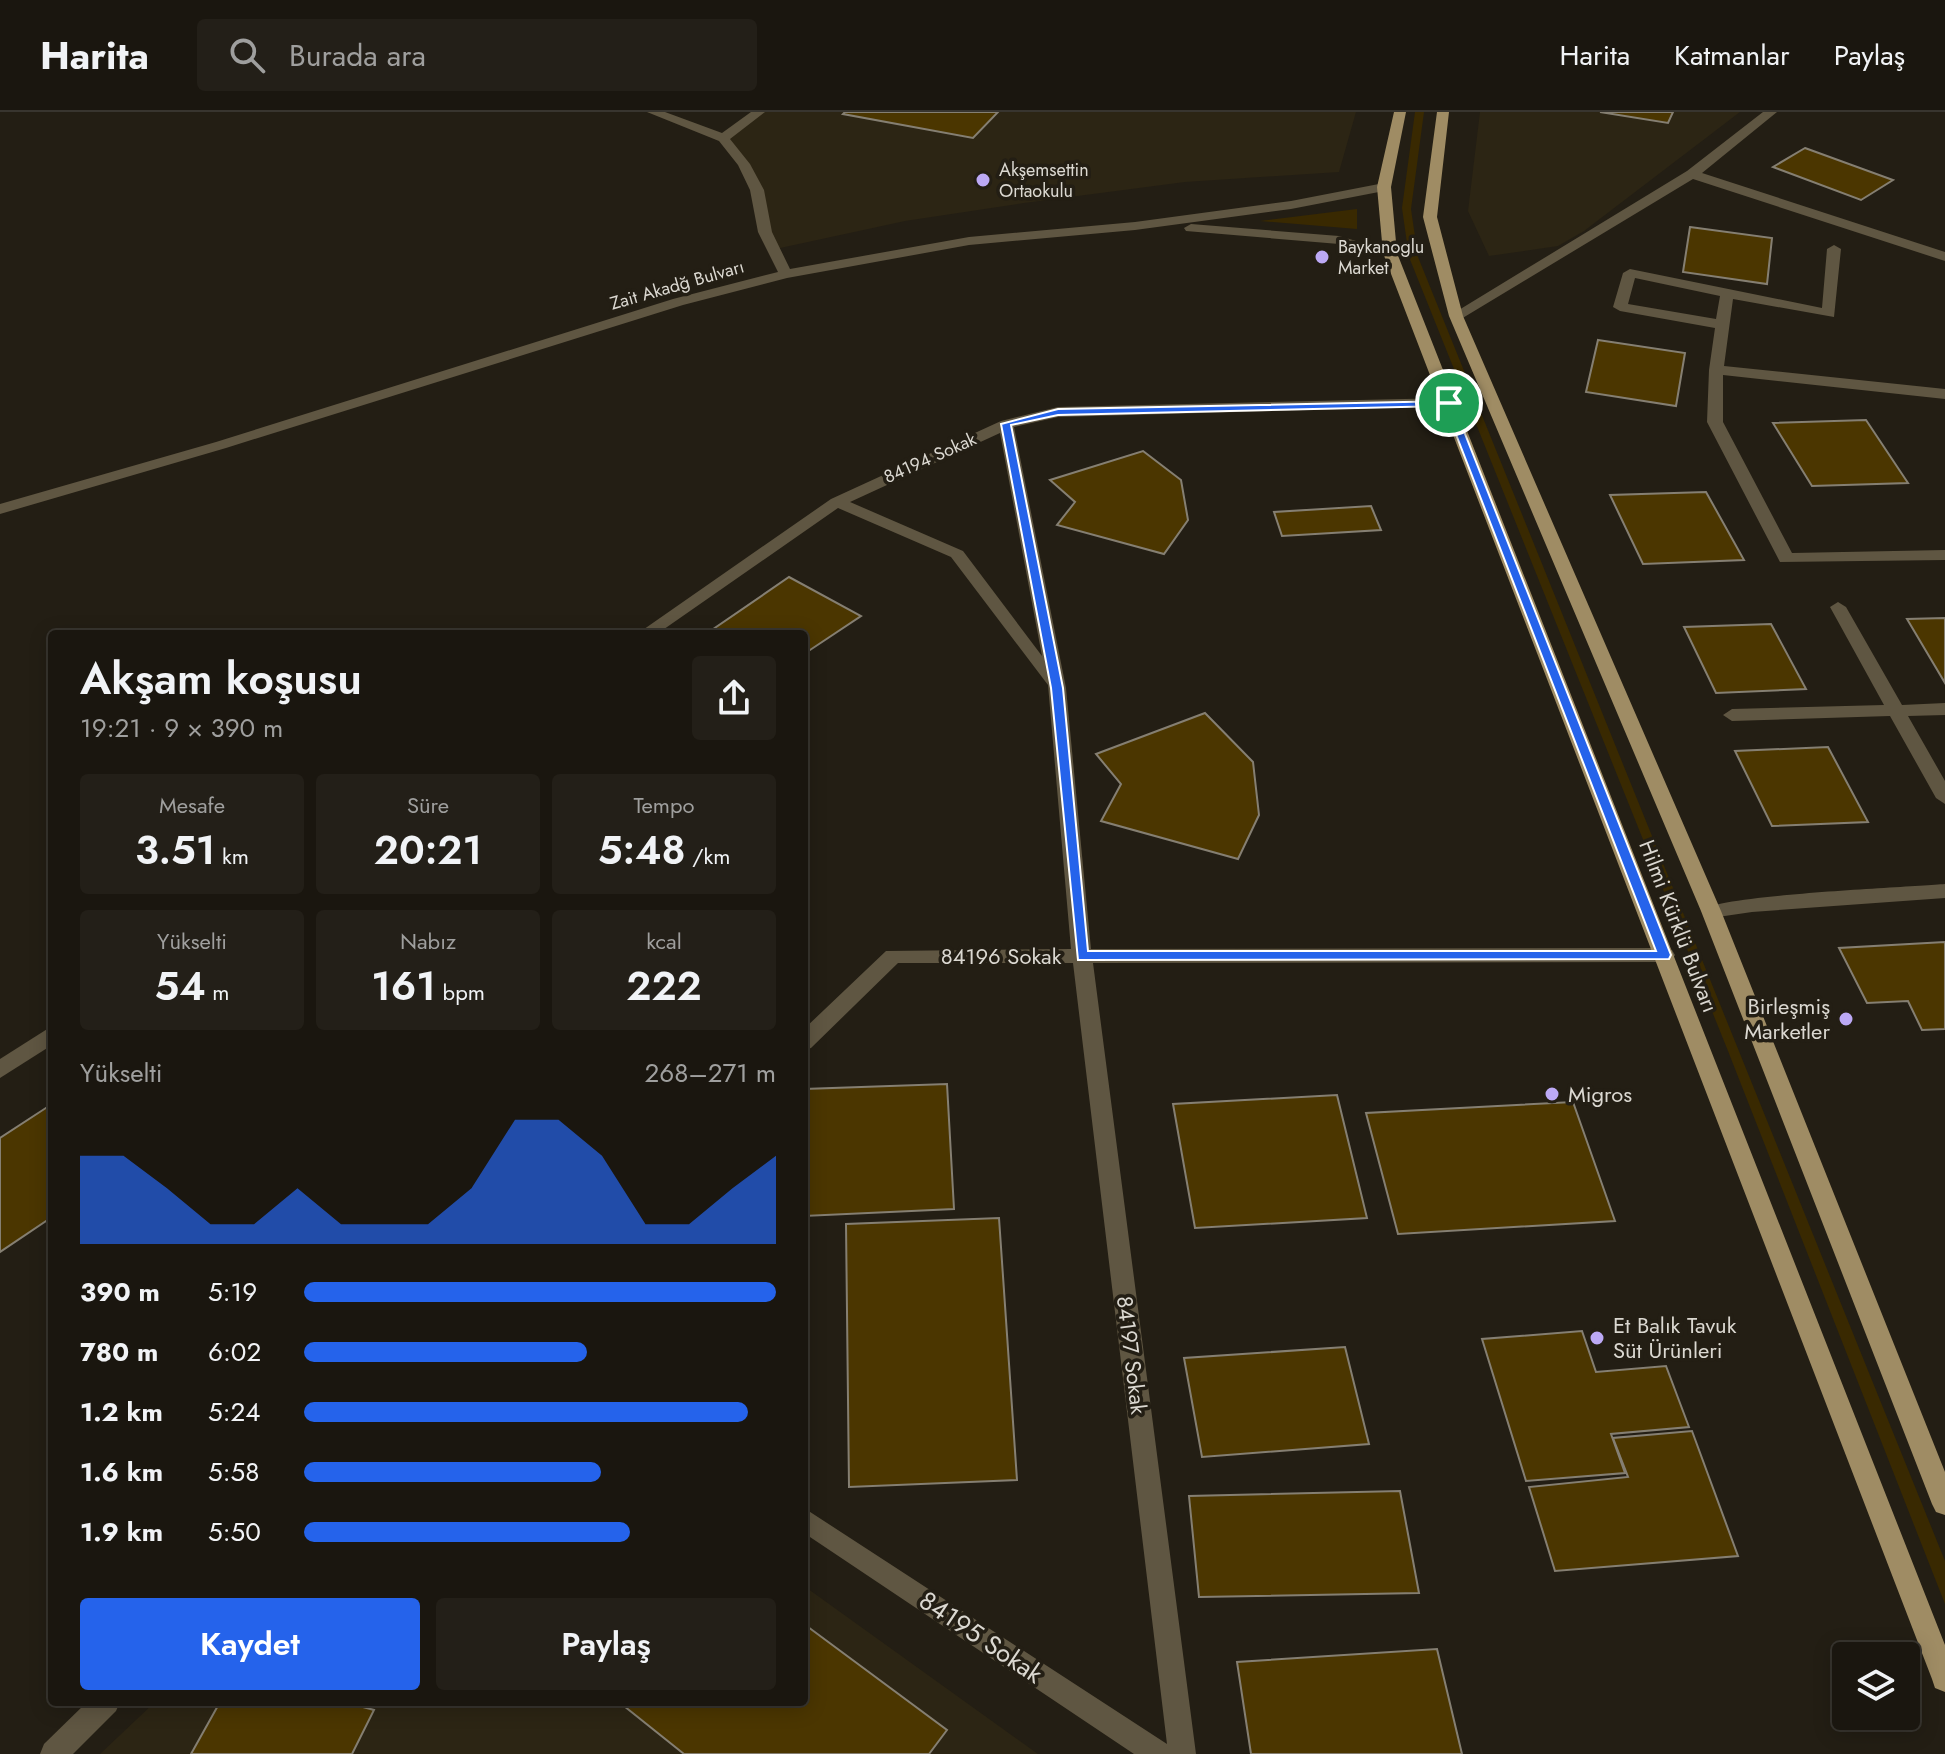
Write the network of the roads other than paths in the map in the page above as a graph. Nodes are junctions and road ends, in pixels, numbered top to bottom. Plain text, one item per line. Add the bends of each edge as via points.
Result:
1 (653, 112) edge
2 (759, 112) edge
3 (1400, 112) edge
4 (1443, 112) edge
5 (1771, 112) edge
6 (723, 138) junction
7 (1692, 174) junction
8 (1384, 187) junction
9 (1135, 226) junction
10 (1834, 249) dead end
11 (1390, 253) junction
12 (1945, 257) edge
13 (786, 274) junction
14 (1727, 294) junction
15 (1456, 316) junction
16 (1724, 325) junction
17 (1716, 370) junction
18 (1945, 394) edge
19 (1449, 403) junction
20 (1006, 424) junction
21 (837, 502) junction
22 (0, 509) edge
23 (1945, 555) edge
24 (1838, 607) dead end
25 (652, 630) edge
26 (1057, 688) junction
27 (1945, 709) edge
28 (1897, 710) junction
29 (1732, 715) dead end
30 (1945, 798) edge
31 (1945, 891) edge
32 (1711, 911) junction
33 (1665, 955) junction
34 (1082, 956) junction
35 (48, 1037) edge
36 (808, 1038) edge
37 (0, 1070) edge
38 (1945, 1504) edge
39 (808, 1522) edge
40 (1945, 1679) edge
41 (102, 1706) edge
42 (54, 1754) edge
43 (1158, 1754) edge
44 (1182, 1754) edge

1 - 6 street
2 - 6 street
3 - 8 main road, Hilmi Kürklü Bulvarı
4 - 15 main road, Hilmi Kürklü Bulvarı via 1430,217
5 - 7 street
6 - 13 street via 757,190 765,232
7 - 12 street
7 - 15 street
8 - 9 street, Zait Akadğ Bulvarı
8 - 11 main road, Hilmi Kürklü Bulvarı
9 - 11 street via 1339,240
9 - 13 street, Zait Akadğ Bulvarı via 969,241
10 - 14 street via 1829,314
11 - 19 main road, Hilmi Kürklü Bulvarı
13 - 22 street, Zait Akadğ Bulvarı via 678,302
14 - 16 street
14 - 16 street via 1630,273 1620,307
15 - 32 main road, Hilmi Kürklü Bulvarı
16 - 17 street
17 - 18 street
17 - 23 street via 1715,422 1786,558
19 - 20 street, 84194 Sokak via 1058,412
19 - 33 main road, Hilmi Kürklü Bulvarı
20 - 21 street, 84194 Sokak
20 - 26 street, 84197 Sokak
21 - 25 street, 84194 Sokak
21 - 26 street via 957,554
24 - 28 street
26 - 34 street, 84197 Sokak
27 - 28 street
28 - 29 street
28 - 30 street
31 - 32 street
32 - 38 main road, Hilmi Kürklü Bulvarı
33 - 34 street, 84196 Sokak
33 - 40 main road, Hilmi Kürklü Bulvarı
34 - 36 street, 84196 Sokak via 893,956
34 - 44 street, 84197 Sokak
35 - 37 street
39 - 43 street, 84195 Sokak
41 - 42 street

